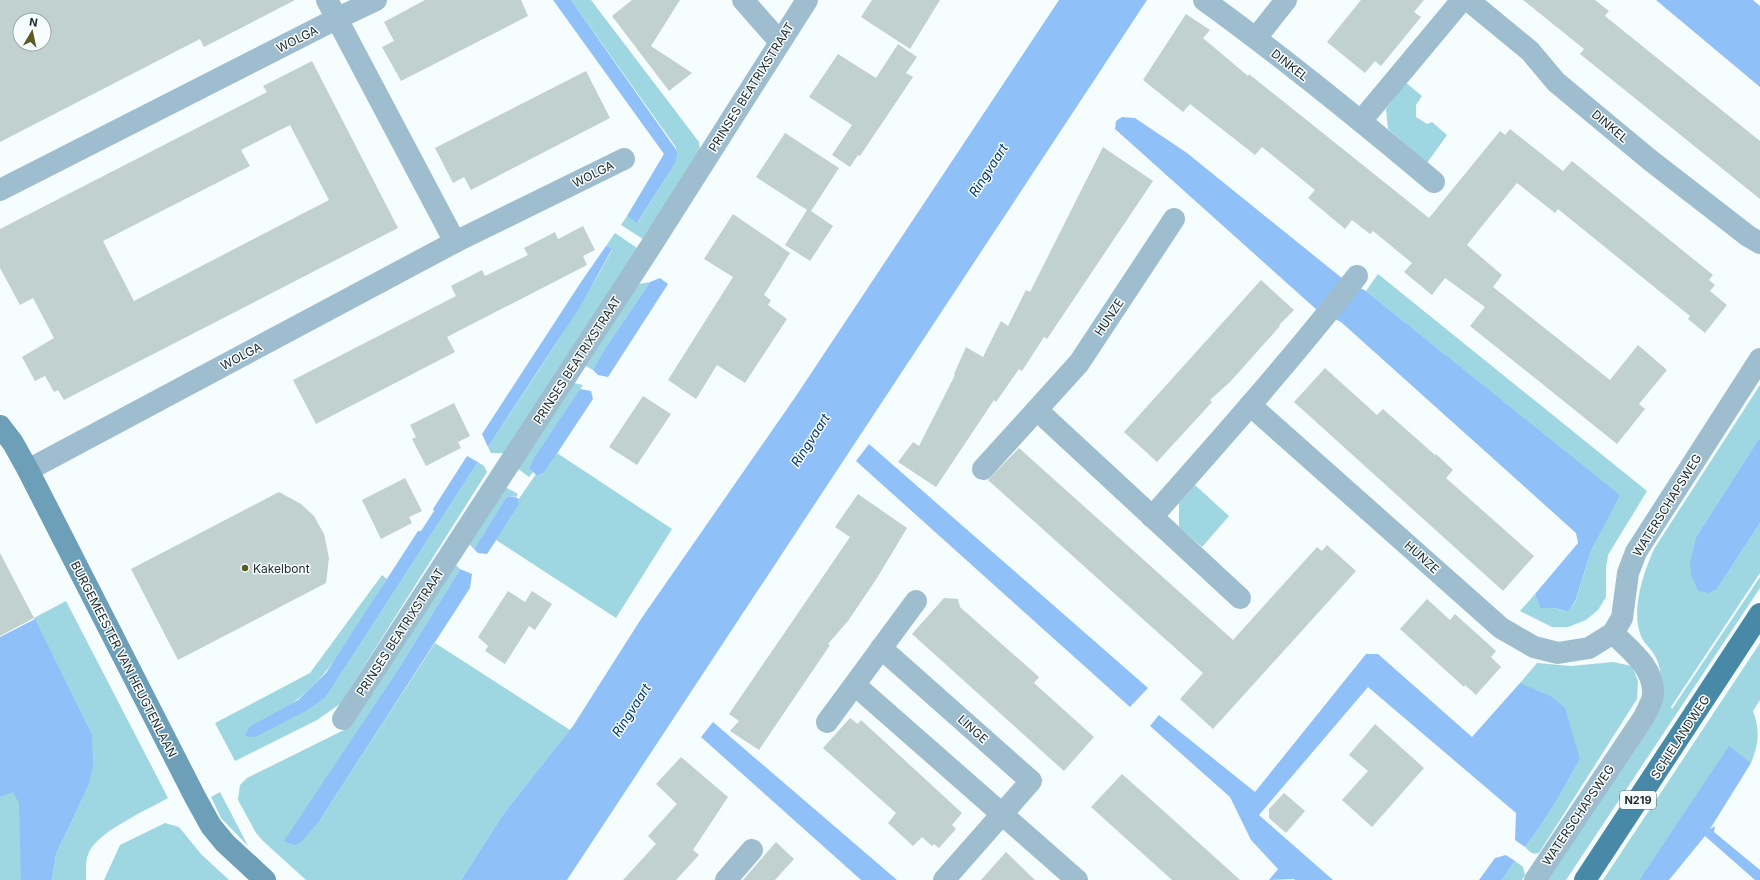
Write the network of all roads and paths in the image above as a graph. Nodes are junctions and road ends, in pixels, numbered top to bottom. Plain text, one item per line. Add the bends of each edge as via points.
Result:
1 (376, 0) edge
2 (743, 0) edge
3 (807, 0) edge
4 (1204, 0) edge
5 (1286, 0) edge
6 (1462, 0) edge
7 (1468, 0) edge
8 (332, 9) edge
9 (1256, 38) junction
10 (780, 42) junction
11 (1362, 121) junction
12 (624, 159) dead end
13 (1434, 182) dead end
14 (0, 190) edge
15 (1174, 219) dead end
16 (455, 242) junction
17 (1760, 242) edge
18 (1357, 276) dead end
19 (1760, 359) edge
20 (1250, 405) junction
21 (1037, 410) junction
22 (0, 426) edge
23 (983, 469) dead end
24 (28, 470) junction
25 (1152, 517) junction
26 (1240, 598) dead end
27 (916, 601) dead end
28 (1760, 614) edge
29 (1613, 633) junction
30 (881, 648) junction
31 (855, 685) junction
32 (343, 719) dead end
33 (827, 722) dead end
34 (1001, 814) junction
35 (752, 850) dead end
36 (265, 880) edge
37 (726, 880) edge
38 (944, 880) edge
39 (1077, 880) edge
40 (1535, 880) edge
41 (1585, 880) edge

1 - 8 street, WOLGA
2 - 10 street
3 - 10 street, PRINSES BEATRIXSTRAAT
4 - 9 street, DINKEL
5 - 9 street
6 - 11 street
7 - 17 street, DINKEL via 1530,51 1562,87 1656,165 1748,236
8 - 14 street, WOLGA
8 - 16 street
9 - 11 street, DINKEL
10 - 32 street, PRINSES BEATRIXSTRAAT via 649,249
11 - 13 street, DINKEL
12 - 16 street, WOLGA
15 - 21 street, HUNZE via 1079,363
16 - 24 street, WOLGA
18 - 20 street
19 - 29 street, WATERSCHAPSWEG via 1636,552 1628,573 1622,618
20 - 25 street
20 - 29 street, HUNZE via 1501,628 1534,647 1558,653 1589,648
21 - 23 street, HUNZE
21 - 25 street
22 - 24 street, BURGEMEESTER VAN HEUGTENLAAN
24 - 36 street, BURGEMEESTER VAN HEUGTENLAAN via 208,820 225,843
25 - 26 street
27 - 30 street
28 - 41 main road, SCHIELANDWEG / N219
29 - 40 street, WATERSCHAPSWEG via 1642,661 1650,675 1653,694 1644,717
30 - 31 street
30 - 34 street, LINGE via 1031,781
31 - 33 street
31 - 34 street
34 - 38 street, LINGE
34 - 39 street
35 - 37 street

